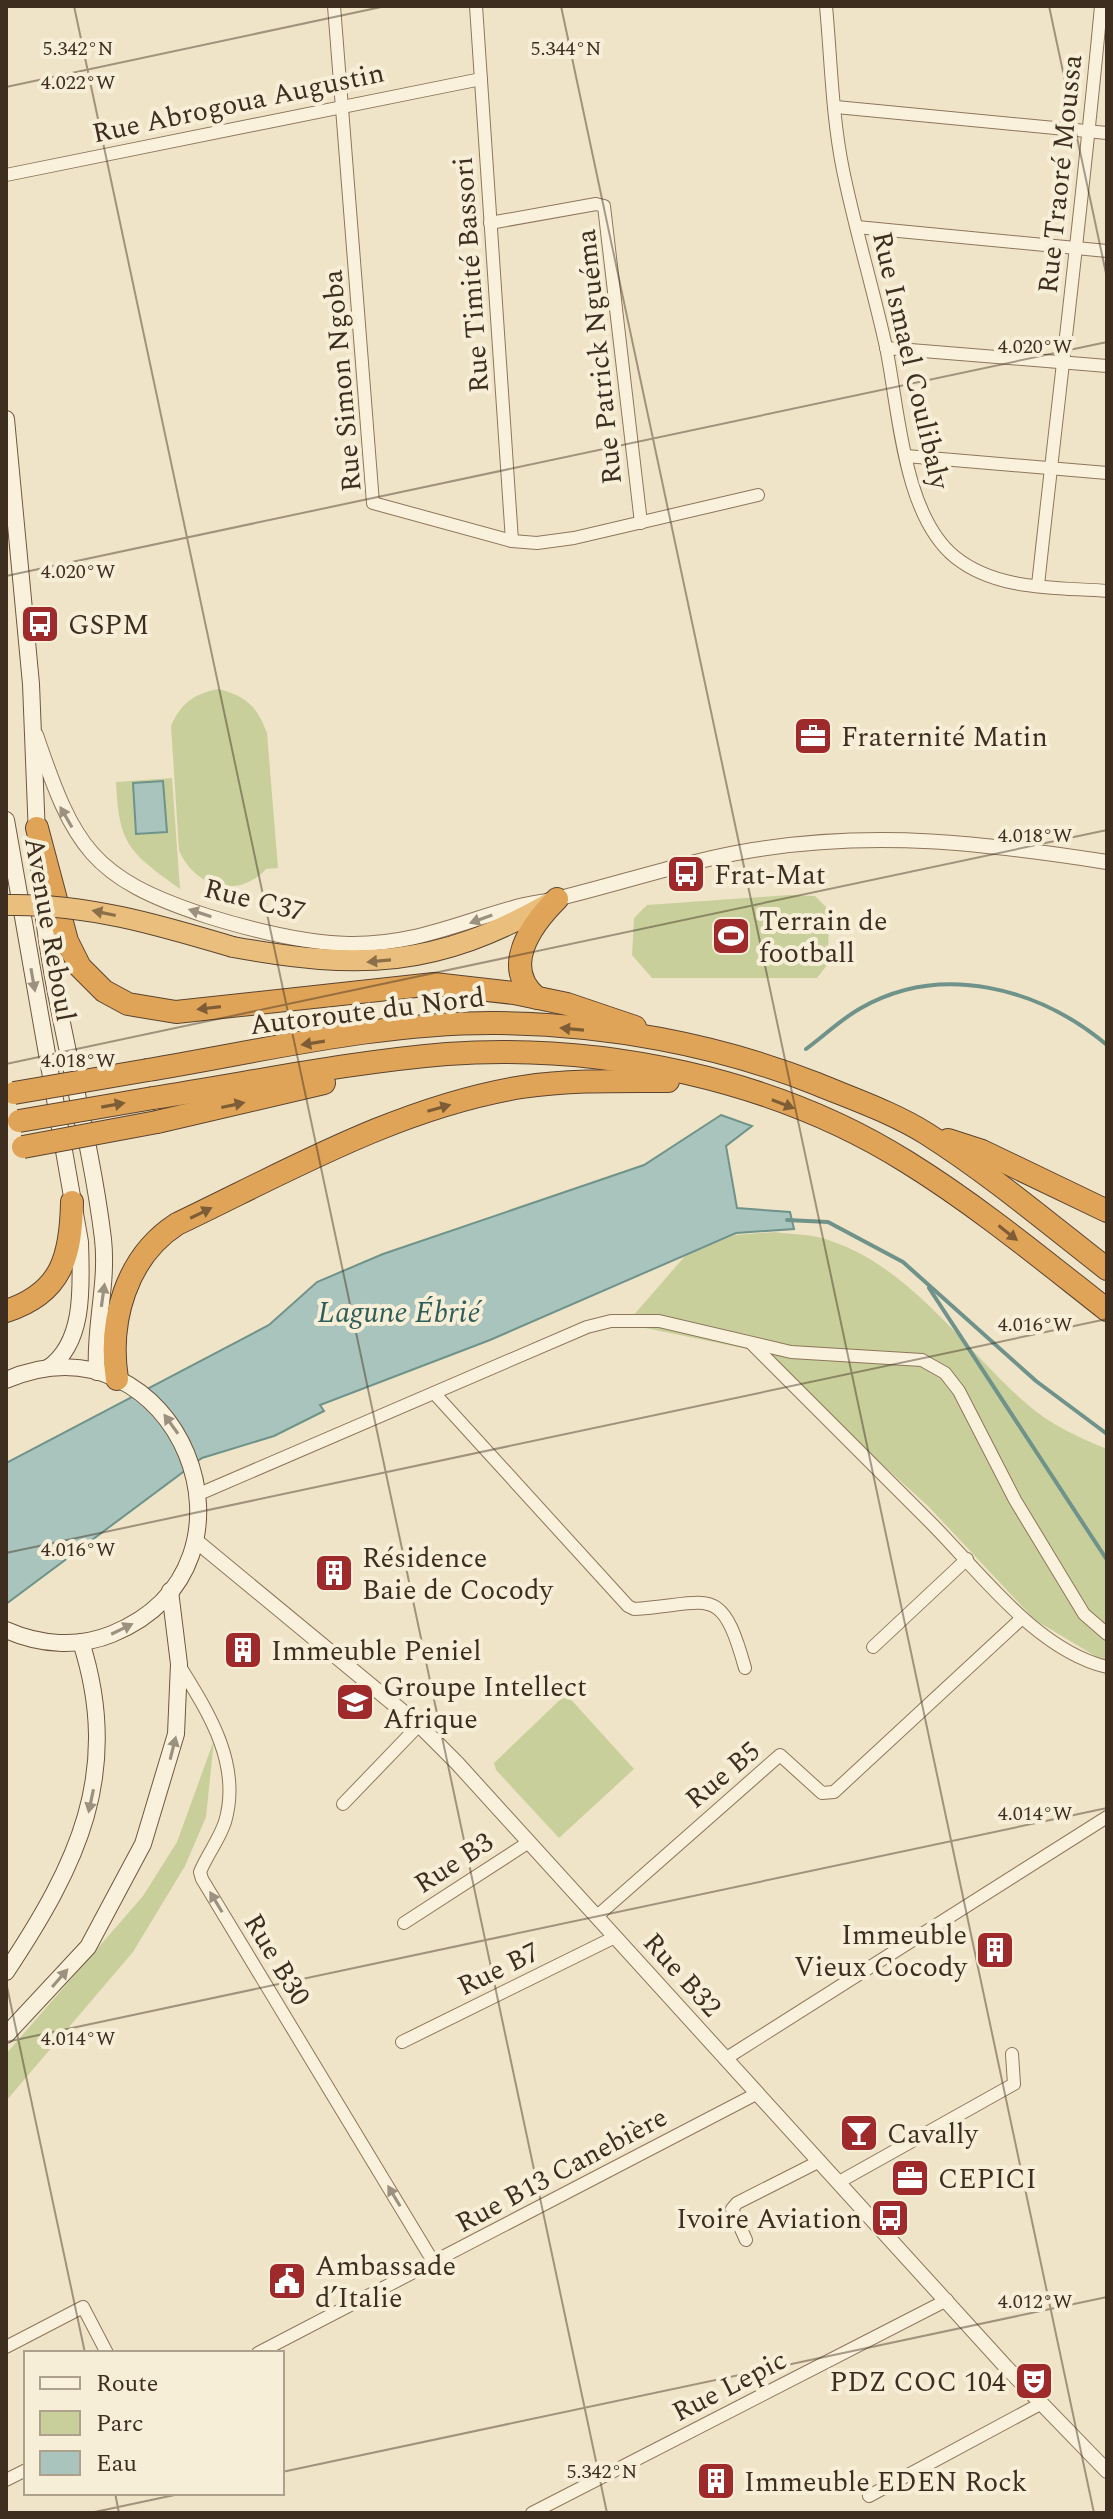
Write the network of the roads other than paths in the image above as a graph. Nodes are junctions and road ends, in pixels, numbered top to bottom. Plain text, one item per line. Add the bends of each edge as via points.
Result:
1 (334, 6) edge
2 (476, 6) edge
3 (826, 6) edge
4 (1101, 6) edge
5 (481, 79) junction
6 (343, 104) junction
7 (836, 107) junction
8 (1089, 131) junction
9 (1107, 133) edge
10 (6, 175) edge
11 (490, 223) junction
12 (857, 227) junction
13 (1078, 248) junction
14 (1107, 251) edge
15 (886, 348) junction
16 (1060, 361) junction
17 (1107, 366) edge
18 (6, 419) edge
19 (906, 456) junction
20 (1051, 467) junction
21 (1107, 473) edge
22 (758, 495) dead end
23 (641, 523) junction
24 (512, 541) junction
25 (1038, 585) junction
26 (1107, 591) edge
27 (33, 727) junction
28 (6, 820) edge
29 (37, 828) junction
30 (1107, 862) edge
31 (557, 899) junction
32 (6, 905) edge
33 (537, 998) junction
34 (677, 1042) junction
35 (394, 1061) junction
36 (709, 1080) junction
37 (10, 1094) edge
38 (12, 1122) edge
39 (926, 1133) junction
40 (15, 1148) edge
41 (72, 1202) junction
42 (1107, 1211) edge
43 (1107, 1269) edge
44 (1082, 1290) junction
45 (1107, 1310) edge
46 (6, 1311) edge
47 (1107, 1322) edge
48 (752, 1344) junction
49 (48, 1368) junction
50 (115, 1379) junction
51 (6, 1380) edge
52 (434, 1393) junction
53 (199, 1494) junction
54 (195, 1540) junction
55 (967, 1559) junction
56 (170, 1591) junction
57 (1021, 1619) junction
58 (6, 1630) edge
59 (1107, 1634) edge
60 (81, 1642) junction
61 (873, 1647) dead end
62 (179, 1664) junction
63 (1107, 1667) edge
64 (745, 1668) dead end
65 (419, 1725) junction
66 (343, 1804) dead end
67 (1107, 1817) edge
68 (529, 1842) junction
69 (596, 1917) junction
70 (404, 1923) dead end
71 (615, 1937) junction
72 (6, 1972) edge
73 (6, 2035) edge
74 (402, 2042) dead end
75 (1012, 2054) dead end
76 (725, 2059) junction
77 (758, 2093) junction
78 (820, 2161) junction
79 (839, 2182) junction
80 (746, 2240) dead end
81 (434, 2263) junction
82 (947, 2300) junction
83 (6, 2347) edge
84 (106, 2351) edge
85 (262, 2351) edge
86 (1042, 2403) junction
87 (24, 2471) edge
88 (1107, 2471) edge
89 (6, 2480) edge
90 (869, 2496) dead end
91 (532, 2513) edge

1 - 6 street, Rue Simon Ngoba
2 - 5 street, Rue Timité Bassori
3 - 7 street, Rue Ismael Coulibaly
4 - 8 street, Rue Traoré Moussa
5 - 6 street, Rue Abrogoua Augustin
5 - 11 street, Rue Timité Bassori
6 - 10 street, Rue Abrogoua Augustin
6 - 24 street, Rue Simon Ngoba via 373,503
7 - 8 street
7 - 12 street, Rue Ismael Coulibaly
8 - 9 street
8 - 13 street, Rue Traoré Moussa
11 - 23 street, Rue Patrick Nguéma via 604,206
11 - 24 street, Rue Timité Bassori
12 - 13 street
12 - 15 street, Rue Ismael Coulibaly
13 - 14 street
13 - 16 street, Rue Traoré Moussa
15 - 16 street
15 - 19 street, Rue Ismael Coulibaly
16 - 17 street
16 - 20 street, Rue Traoré Moussa
18 - 27 main road
19 - 20 street
19 - 25 street, Rue Ismael Coulibaly via 923,514 955,557 1004,582
20 - 21 street
20 - 25 street, Rue Traoré Moussa
22 - 23 street, Rue Simon Ngoba
23 - 24 street, Rue Simon Ngoba via 574,538
25 - 26 street, Rue Ismael Coulibaly
27 - 29 main road
31 -> 27 street, Rue C37 via 511,908 446,931 348,944 252,928 185,908 134,887 100,863 79,839 59,805
28 -> 41 main road, Avenue Reboul
33 -> 29 highway via 434,984 176,1012 128,1004 104,991 80,967 63,928
50 -> 29 main road via 96,1345 105,1289 102,1235 48,939
30 - 31 street, Rue C37 via 962,841 804,843 706,858
31 -> 32 highway, bridge via 481,938 397,960 308,961 96,911
31 - 33 highway via 531,930 519,960 526,989
33 - 34 highway
34 -> 37 highway, Autoroute du Nord, bridge via 549,1026 444,1026
34 - 39 highway, Autoroute du Nord via 772,1066
35 - 36 highway, Autoroute du Nord via 494,1052 547,1054
38 -> 35 highway, Autoroute du Nord, bridge
40 -> 35 highway, bridge via 308,1089
36 -> 44 highway, Autoroute du Nord via 818,1117 906,1161
50 -> 36 highway via 114,1338 126,1286 150,1245 177,1224 368,1133 467,1100 586,1080
39 - 42 highway via 982,1151
39 - 43 highway, Autoroute du Nord
41 - 46 highway via 68,1248 54,1280 36,1299
41 - 49 main road, Avenue Reboul via 82,1288 67,1348
44 - 45 highway, Autoroute du Nord
44 - 47 highway
48 - 52 street via 659,1321 611,1321
48 - 55 street
48 - 59 street via 823,1356 922,1360 945,1373 1084,1614
49 - 50 main road
49 - 51 main road
53 -> 50 main road via 185,1445 169,1420
52 - 53 street
52 - 64 street via 628,1606 692,1603 725,1611
53 - 54 main road
54 - 56 main road
54 - 65 street, Rue B32
55 - 57 street
55 - 61 street
60 -> 56 main road via 124,1629
56 - 62 main road
57 - 63 street via 1090,1663
57 - 69 street, Rue B5 via 834,1792 822,1793 780,1755
58 - 60 main road via 44,1642
60 -> 72 main road via 99,1721 91,1807 71,1863
73 -> 62 main road via 88,1947 143,1844 176,1734
81 -> 62 street, Rue B30 via 202,1879 200,1872 224,1823 229,1800 226,1769 220,1737
65 - 66 street
65 - 68 street, Rue B32
67 - 76 street
68 - 69 street, Rue B32
68 - 70 street, Rue B3
69 - 71 street, Rue B32
71 - 74 street, Rue B7
71 - 76 street, Rue B32
75 - 79 street via 1014,2084
76 - 77 street, Rue B32
77 - 78 street, Rue B32
77 - 81 street, Rue B13 Canebière
78 - 79 street, Rue B32
78 - 80 street via 737,2203 732,2209
79 - 82 street, Rue B32
81 - 85 street, Rue B13 Canebière
82 - 86 street, Rue B32
82 - 91 street, Rue Lepic
83 - 84 street via 83,2307
86 - 88 street, Rue B32
86 - 90 street
87 - 89 street

